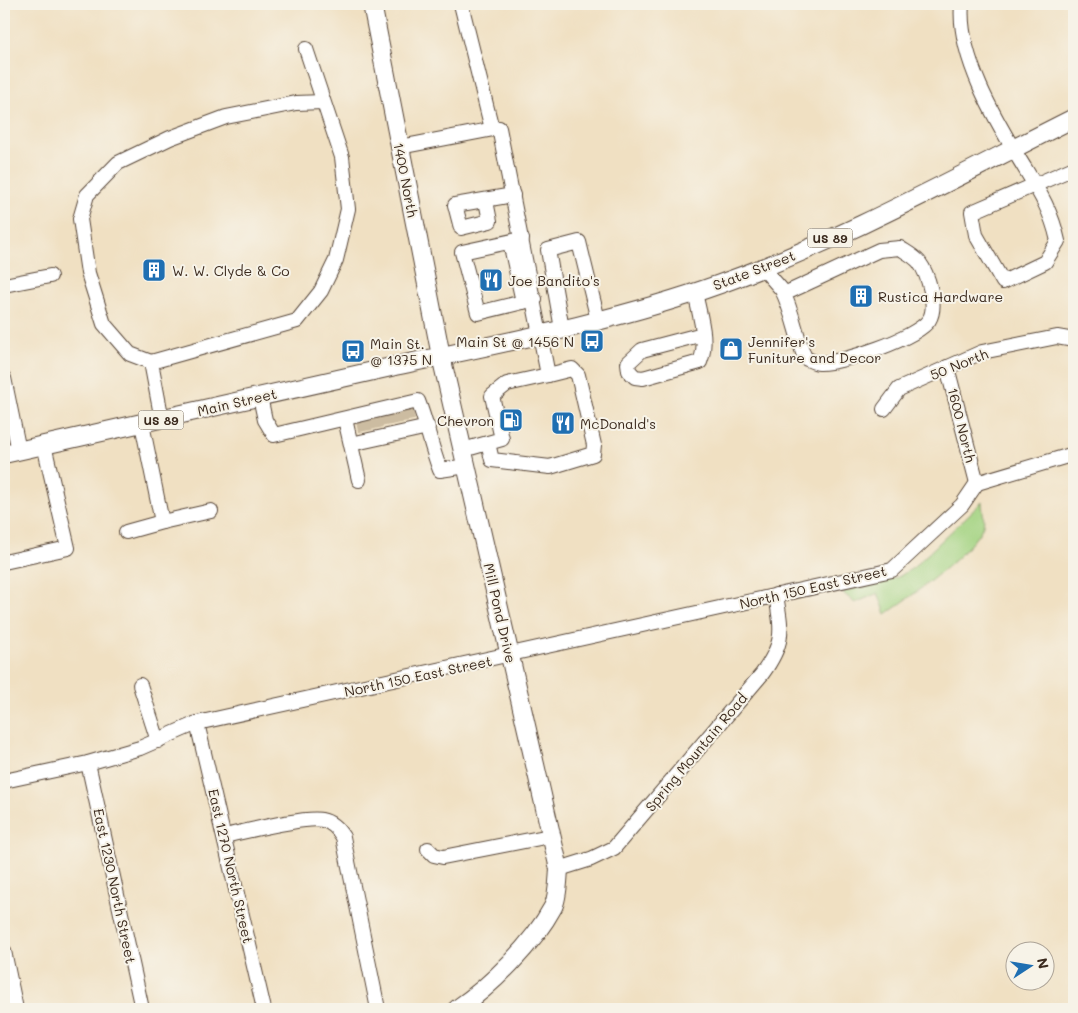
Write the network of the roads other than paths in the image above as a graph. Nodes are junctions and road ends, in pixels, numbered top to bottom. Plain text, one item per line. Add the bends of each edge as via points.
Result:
1 (372, 4) edge
2 (461, 4) edge
3 (962, 4) edge
4 (306, 49) dead end
5 (324, 102) junction
6 (1074, 118) edge
7 (492, 129) junction
8 (400, 147) junction
9 (1013, 148) junction
10 (1074, 168) edge
11 (1034, 185) junction
12 (513, 195) junction
13 (486, 201) dead end
14 (516, 241) junction
15 (762, 267) junction
16 (50, 276) dead end
17 (4, 285) edge
18 (695, 292) junction
19 (784, 294) junction
20 (529, 301) junction
21 (598, 320) junction
22 (562, 329) junction
23 (542, 334) junction
24 (703, 334) junction
25 (1074, 340) edge
26 (441, 356) junction
27 (151, 362) junction
28 (948, 367) junction
29 (548, 375) junction
30 (4, 378) edge
31 (260, 397) junction
32 (884, 410) dead end
33 (345, 419) junction
34 (162, 420) junction
35 (385, 422) junction
36 (142, 424) junction
37 (428, 427) junction
38 (488, 443) junction
39 (351, 444) junction
40 (44, 446) junction
41 (11, 453) edge
42 (1074, 454) edge
43 (465, 458) junction
44 (359, 480) dead end
45 (977, 483) junction
46 (211, 511) dead end
47 (162, 522) junction
48 (126, 532) dead end
49 (4, 562) edge
50 (776, 595) junction
51 (510, 656) junction
52 (140, 685) dead end
53 (197, 723) junction
54 (158, 741) junction
55 (88, 764) junction
56 (4, 781) edge
57 (224, 836) junction
58 (550, 836) junction
59 (428, 850) dead end
60 (559, 869) junction
61 (4, 951) edge
62 (16, 1009) edge
63 (142, 1009) edge
64 (264, 1009) edge
65 (378, 1009) edge
66 (457, 1009) edge

1 - 8 main road, 1400 North
2 - 7 street
3 - 9 street via 961,18 968,54
4 - 5 street
5 - 27 street via 342,157 348,209 336,260 321,292 297,321
5 - 27 street via 296,103 226,117 170,138 118,162 87,195 80,219 88,273 104,324 130,354
6 - 9 main road, State Street / US 89
7 - 8 street
7 - 12 street via 499,128
8 - 26 main road, 1400 North
9 - 11 street
9 - 15 main road, State Street / US 89 via 886,212
10 - 11 street
11 - 11 street via 1053,216 1058,241 1044,262 1003,282 976,235 972,212
12 - 13 street
12 - 14 street
14 - 20 street
14 - 20 street via 462,252 478,313
15 - 18 main road, State Street / US 89
15 - 19 street
16 - 17 street
18 - 21 main road, State Street / US 89
18 - 24 street
19 - 19 street via 805,358 818,363 846,361 918,332 930,320 932,303 926,276 918,261 900,248 879,250
20 - 23 street
21 - 22 main road, State Street / US 89
21 - 22 street via 580,242 548,250
22 - 23 main road, State Street / US 89
23 - 26 main road, State Street / US 89
23 - 29 street
24 - 24 street via 704,352 700,362 643,378 635,378 629,371 628,363 642,350
25 - 28 street, 50 North via 1057,337 1019,344 982,352
26 - 31 main road, Main Street / US 89
26 - 43 main road, Mill Pond Drive
27 - 34 street
28 - 32 street, 50 North via 899,389
28 - 45 street, 1600 North
29 - 38 street via 507,384 492,396 502,439
29 - 38 street via 572,369 578,375 594,445 593,454 550,467 492,460
30 - 41 street
31 - 33 street via 265,420 274,435
31 - 34 main road, Main Street / US 89
33 - 35 street
33 - 39 street
34 - 36 main road, Main Street / US 89
35 - 37 street
35 - 37 street via 418,401
35 - 39 street
36 - 40 main road, Main Street / US 89
36 - 47 street
37 - 43 street via 440,470
38 - 43 street
39 - 44 street
40 - 41 main road, Main Street / US 89
40 - 49 street via 68,548
42 - 45 street
43 - 51 main road, Mill Pond Drive
45 - 50 street, North 150 East Street via 962,505 892,570
46 - 47 street
47 - 48 street
50 - 51 street, North 150 East Street
50 - 60 street, Spring Mountain Road via 779,646 762,674 614,848
51 - 53 street, North 150 East Street
51 - 58 main road, Mill Pond Drive
52 - 54 street
53 - 54 street, North 150 East Street
53 - 57 street, East 1270 North Street
54 - 55 street, North 150 East Street
55 - 56 street, North 150 East Street
55 - 63 street, East 1230 North Street
57 - 64 street, East 1270 North Street
57 - 65 street via 311,820 328,822 337,828 343,837
58 - 59 street via 442,857
58 - 60 main road, Mill Pond Drive
60 - 66 main road via 553,907 529,941 489,984
61 - 62 street

